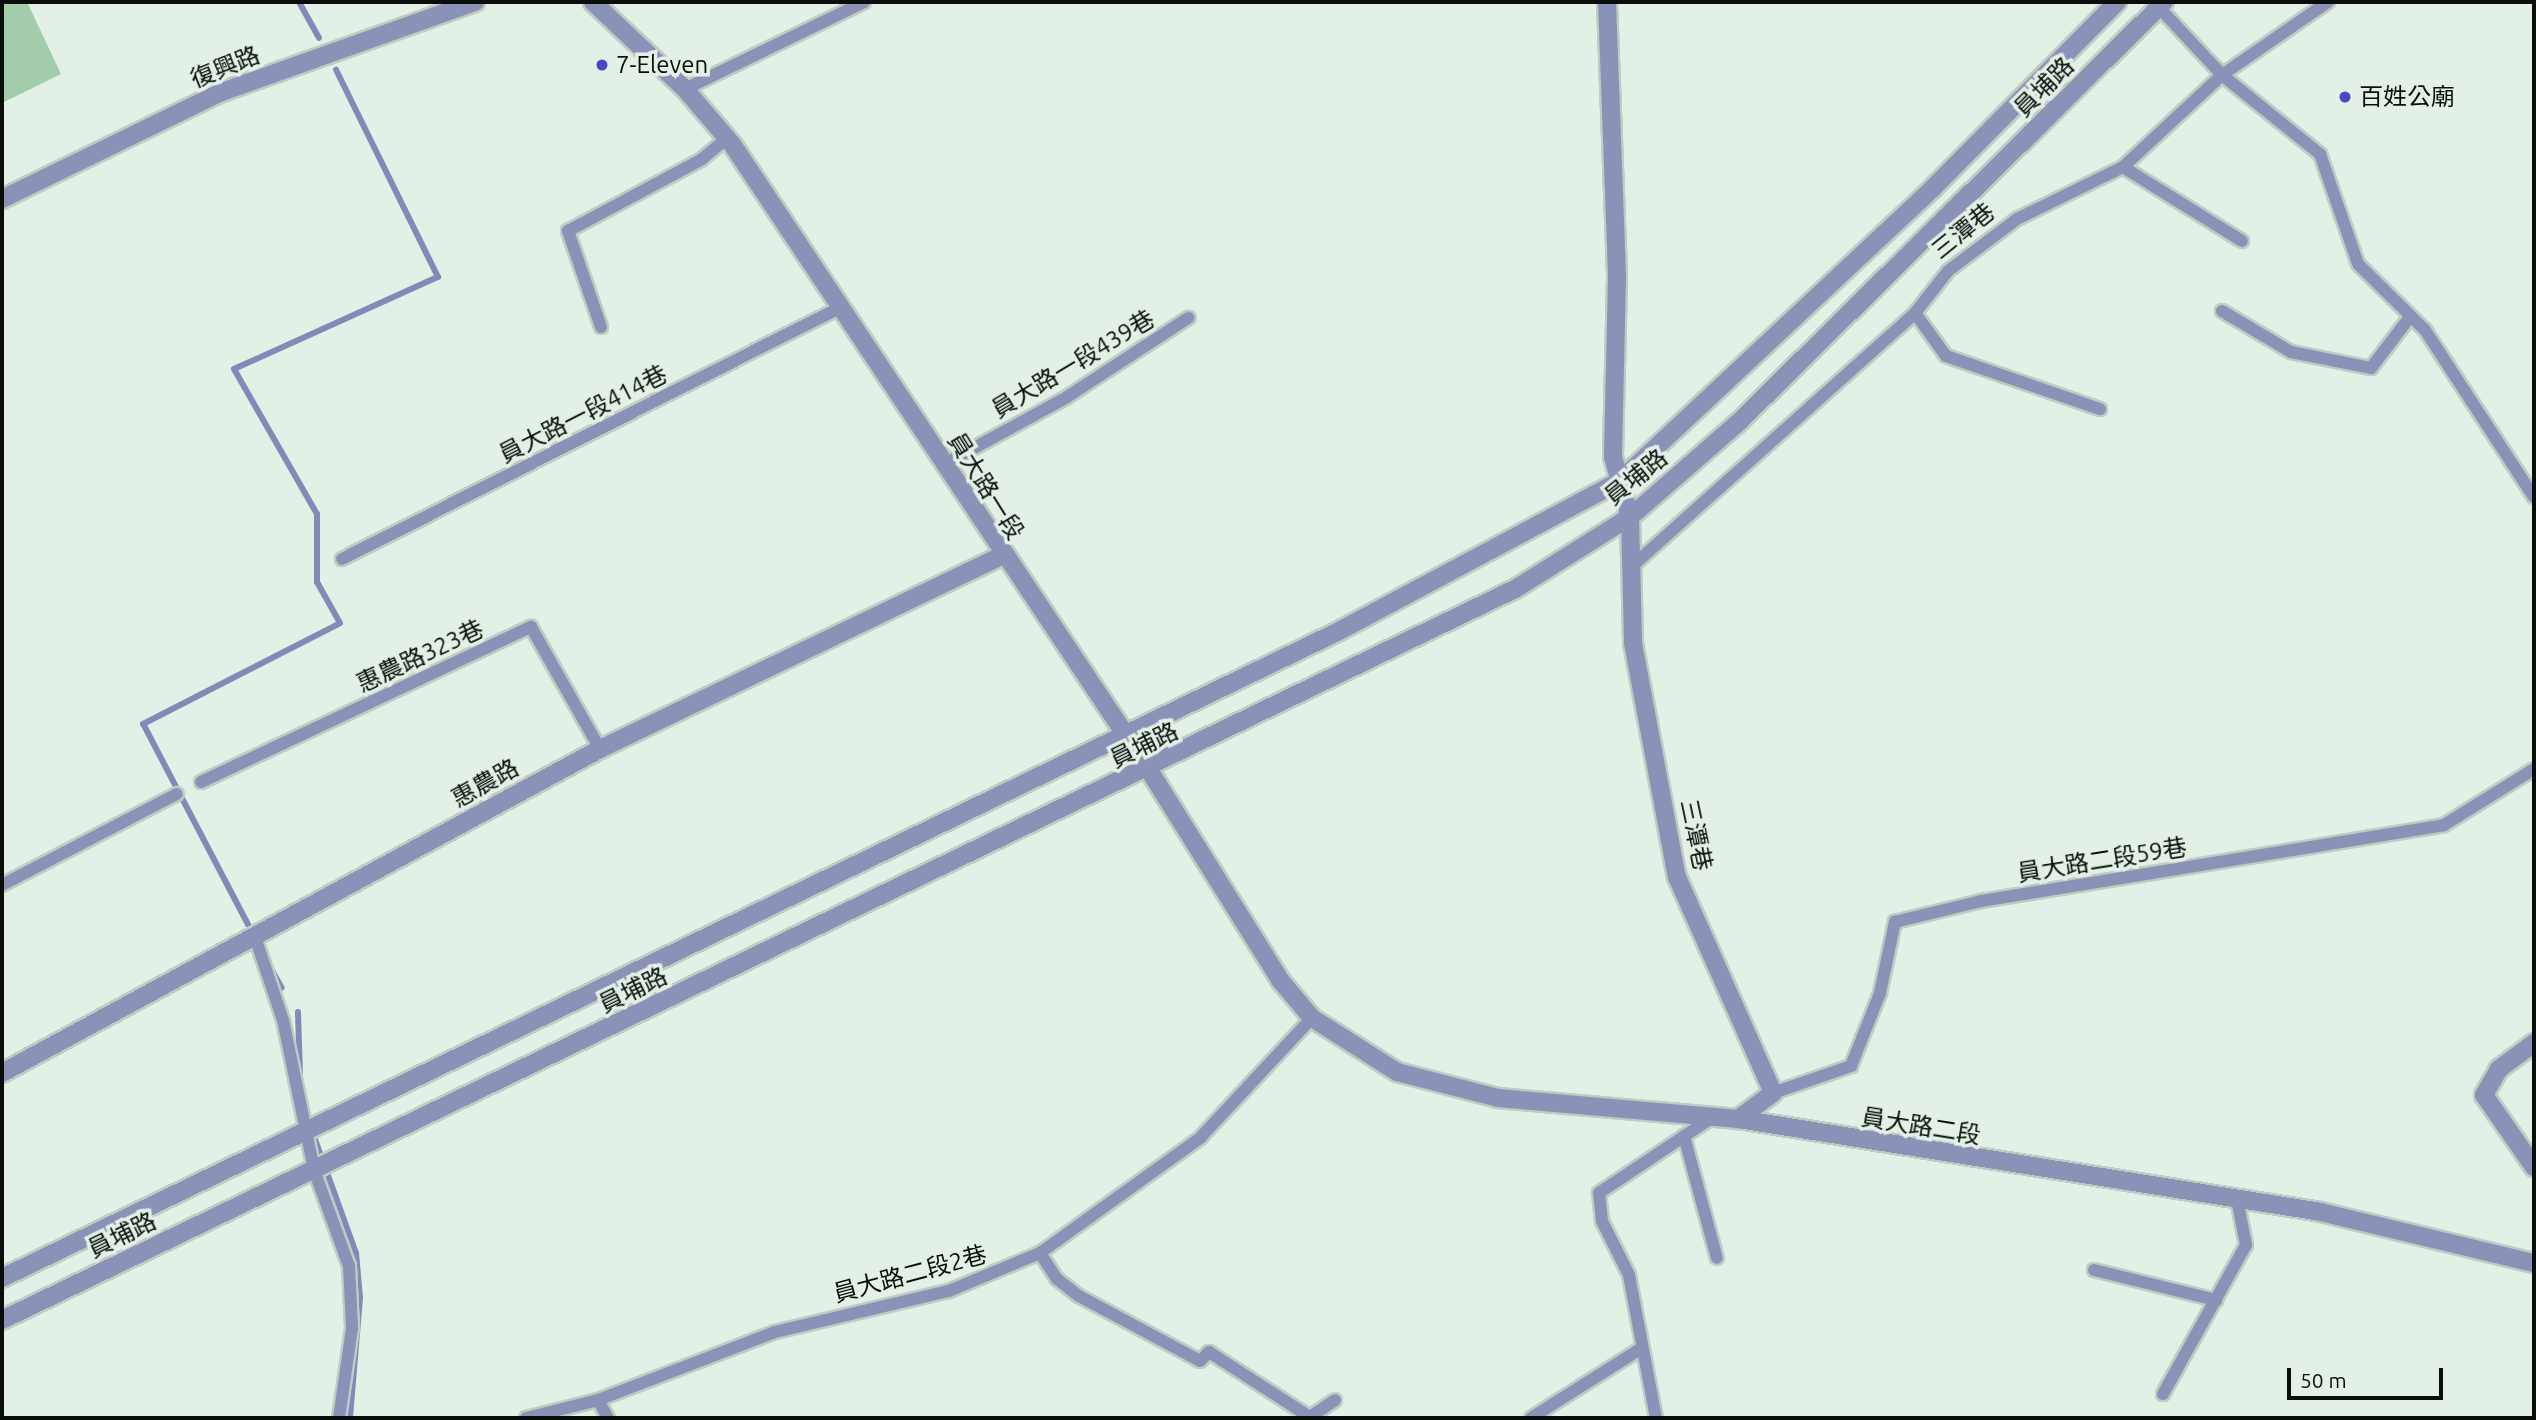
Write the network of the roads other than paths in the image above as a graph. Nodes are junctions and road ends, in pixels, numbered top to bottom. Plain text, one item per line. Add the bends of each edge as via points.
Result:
1 (475, 2) edge
2 (593, 2) edge
3 (864, 2) edge
4 (1607, 2) edge
5 (2116, 2) edge
6 (2328, 2) edge
7 (2159, 4) edge
8 (2222, 75) junction
9 (685, 89) junction
10 (727, 138) junction
11 (2123, 167) junction
12 (2, 199) edge
13 (2242, 241) dead end
14 (843, 306) junction
15 (2222, 311) dead end
16 (1915, 313) junction
17 (2410, 317) junction
18 (1188, 318) dead end
19 (601, 327) dead end
20 (2100, 409) dead end
21 (943, 465) junction
22 (1620, 481) junction
23 (2534, 497) edge
24 (1630, 517) junction
25 (1001, 556) junction
26 (342, 559) dead end
27 (1628, 570) junction
28 (1124, 733) junction
29 (600, 749) junction
30 (2534, 769) edge
31 (1149, 770) junction
32 (201, 782) dead end
33 (177, 794) dead end
34 (2, 885) edge
35 (255, 937) junction
36 (1312, 1018) junction
37 (2534, 1043) edge
38 (2, 1073) edge
39 (1773, 1093) junction
40 (1710, 1119) junction
41 (1738, 1119) junction
42 (306, 1135) junction
43 (1684, 1136) junction
44 (2534, 1167) edge
45 (314, 1170) junction
46 (2237, 1199) junction
47 (1040, 1254) junction
48 (1717, 1258) dead end
49 (2534, 1263) edge
50 (2094, 1270) dead end
51 (2, 1278) edge
52 (2216, 1300) junction
53 (2, 1320) edge
54 (1640, 1349) junction
55 (2163, 1394) dead end
56 (598, 1400) junction
57 (1335, 1400) dead end
58 (339, 1418) edge
59 (526, 1418) edge
60 (608, 1418) edge
61 (1531, 1418) edge
62 (1656, 1418) edge

1 - 12 street, 復興路 via 219,93
2 - 9 street, 員大路一段
3 - 9 lane
4 - 22 street, 三潭巷 via 1617,278 1612,457
5 - 22 street, 員埔路 via 1933,188
6 - 8 lane, 三潭巷
7 - 8 lane
7 - 24 street, 員埔路 via 1740,421
8 - 11 lane, 三潭巷
8 - 17 lane via 2320,154 2358,264
9 - 10 street, 員大路一段
10 - 14 street, 員大路一段
10 - 19 lane via 702,159 568,231 581,283
11 - 13 lane
11 - 16 lane, 三潭巷 via 2017,219 1948,271
14 - 21 street, 員大路一段
14 - 26 lane, 員大路一段414巷
15 - 17 lane via 2291,352 2371,368
16 - 20 lane via 1946,356
16 - 27 lane, 三潭巷
17 - 23 lane via 2425,330
18 - 21 lane, 員大路一段439巷 via 1067,397
21 - 25 street, 員大路一段
22 - 24 street, 三潭巷
22 - 28 street, 員埔路 via 1339,631
24 - 27 street, 三潭巷
24 - 31 street, 員埔路 via 1515,589
25 - 28 street, 員大路一段
25 - 29 street, 惠農路
27 - 39 street, 三潭巷 via 1633,643 1677,877
28 - 31 street, 員大路一段
28 - 42 street, 員埔路
29 - 32 lane, 惠農路323巷 via 531,628
29 - 35 street, 惠農路
30 - 39 lane, 員大路二段59巷 via 2444,825 1981,901 1895,922 1880,993 1851,1066
31 - 36 street, 員大路一段 via 1280,980
31 - 45 street, 員埔路
33 - 34 lane
35 - 38 street, 惠農路
35 - 42 lane via 283,1020
36 - 40 street, 員大路二段 via 1397,1072 1498,1098
36 - 47 lane, 員大路二段2巷 via 1199,1139
37 - 44 street via 2499,1069 2484,1096
39 - 41 street
40 - 41 street, 員大路二段
40 - 43 lane
41 - 46 street, 員大路二段
42 - 45 lane
42 - 51 street, 員埔路
43 - 48 lane
43 - 54 lane via 1599,1194 1602,1220 1629,1275
45 - 53 street, 員埔路
45 - 58 lane via 342,1240 352,1287
46 - 49 street, 員大路二段 via 2321,1212
46 - 52 lane via 2246,1245
47 - 56 lane, 員大路二段2巷 via 949,1291 775,1332
47 - 57 lane via 1079,1296 1200,1361 1209,1352 1310,1417
50 - 52 lane
52 - 55 lane
54 - 61 lane
54 - 62 lane
56 - 59 lane, 員大路二段2巷
56 - 60 lane

